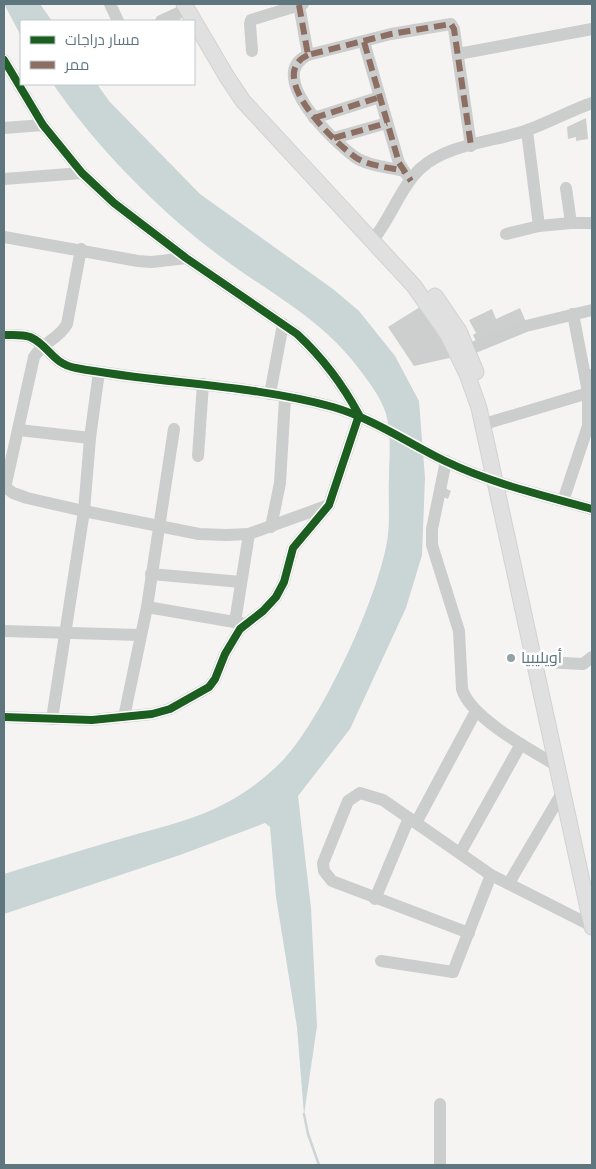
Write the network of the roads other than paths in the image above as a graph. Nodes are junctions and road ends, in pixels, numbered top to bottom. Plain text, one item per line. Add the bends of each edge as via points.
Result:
1 (110, 4) edge
2 (301, 5) edge
3 (188, 6) edge
4 (118, 20) edge
5 (164, 20) edge
6 (592, 29) edge
7 (364, 42) junction
8 (252, 51) dead end
9 (458, 54) junction
10 (308, 55) junction
11 (4, 60) edge
12 (8, 73) edge
13 (380, 97) junction
14 (592, 103) edge
15 (314, 118) junction
16 (387, 123) junction
17 (44, 125) junction
18 (4, 128) edge
19 (526, 130) junction
20 (334, 138) junction
21 (471, 146) junction
22 (82, 173) junction
23 (407, 176) junction
24 (4, 178) edge
25 (566, 188) dead end
26 (571, 223) junction
27 (592, 223) edge
28 (539, 226) junction
29 (506, 234) dead end
30 (4, 237) edge
31 (375, 238) junction
32 (81, 249) junction
33 (186, 258) junction
34 (592, 310) edge
35 (573, 314) junction
36 (282, 324) junction
37 (4, 335) edge
38 (41, 346) junction
39 (462, 352) junction
40 (99, 372) junction
41 (588, 376) edge
42 (203, 384) junction
43 (588, 393) junction
44 (270, 394) junction
45 (285, 398) junction
46 (359, 415) junction
47 (491, 422) junction
48 (590, 426) edge
49 (174, 429) dead end
50 (19, 430) junction
51 (90, 438) junction
52 (198, 456) dead end
53 (446, 461) junction
54 (500, 484) junction
55 (5, 487) edge
56 (563, 501) junction
57 (330, 505) junction
58 (592, 509) edge
59 (84, 511) junction
60 (158, 526) junction
61 (271, 527) junction
62 (249, 534) junction
63 (151, 574) junction
64 (241, 582) junction
65 (147, 607) junction
66 (241, 623) junction
67 (4, 631) edge
68 (64, 633) junction
69 (140, 635) junction
70 (592, 658) edge
71 (543, 662) junction
72 (476, 710) junction
73 (124, 717) junction
74 (4, 718) edge
75 (52, 719) junction
76 (521, 744) junction
77 (556, 764) junction
78 (562, 793) junction
79 (412, 820) junction
80 (460, 853) junction
81 (491, 875) junction
82 (592, 882) edge
83 (509, 883) junction
84 (375, 898) junction
85 (592, 926) edge
86 (469, 933) junction
87 (381, 961) dead end
88 (440, 1104) dead end
89 (440, 1165) edge

1 - 4 street
2 - 8 street via 252,20
2 - 10 street
3 - 5 street
3 - 31 main road via 243,101
6 - 9 street
7 - 9 street via 451,24
7 - 10 street
7 - 13 street
9 - 21 street
10 - 15 street via 295,63 292,69 300,95
11 - 12 street
12 - 17 street
13 - 15 street
13 - 16 street
14 - 19 street
15 - 20 street
16 - 20 street
16 - 23 street via 398,163
17 - 18 street
17 - 22 street
19 - 21 street
19 - 28 street
20 - 23 street via 355,157
21 - 23 street via 456,149
22 - 24 street
22 - 33 street via 114,203
23 - 31 street
25 - 26 street
26 - 27 street
26 - 28 street
28 - 29 street
30 - 32 street
31 - 39 main road
32 - 33 street via 152,262
32 - 38 street via 67,324 62,332
33 - 36 street
34 - 35 street
35 - 39 street via 526,326
35 - 41 street
36 - 44 street
36 - 46 street via 310,346 344,388
37 - 38 street via 26,336
38 - 40 street via 60,364
38 - 50 street via 34,357
39 - 47 main road
39 - 54 main road
40 - 42 street
40 - 51 street
41 - 43 street
42 - 44 street
42 - 52 street
43 - 47 street
43 - 48 street
44 - 45 street
45 - 46 street
45 - 61 street via 280,483
46 - 53 street
46 - 57 street
47 - 54 main road
48 - 56 street
49 - 60 street
50 - 51 street
50 - 55 street
51 - 59 street
53 - 54 street
53 - 72 street via 432,529 432,545 459,631 462,689
54 - 56 street
54 - 71 main road
54 - 77 main road
55 - 59 street via 27,498
56 - 58 street
57 - 61 street
57 - 66 street via 294,548 276,597 264,611
59 - 60 street
59 - 68 street
60 - 62 street via 199,534
60 - 63 street
61 - 62 street
62 - 64 street
63 - 64 street
63 - 65 street
64 - 66 street
65 - 66 street
65 - 69 street
66 - 73 street via 209,687 170,709
67 - 68 street
68 - 69 street
68 - 75 street
69 - 73 street
70 - 71 street via 583,664
71 - 82 main road
72 - 76 street
72 - 79 street
73 - 75 street
74 - 75 street
76 - 77 street
76 - 80 street
77 - 78 main road
78 - 83 street
78 - 85 main road
79 - 80 street
79 - 84 street
79 - 84 street via 383,800 371,796 360,793 348,801 323,863 324,871 332,881
80 - 81 street
81 - 83 street
81 - 86 street
83 - 85 street
84 - 86 street
86 - 87 street via 453,972
88 - 89 street

